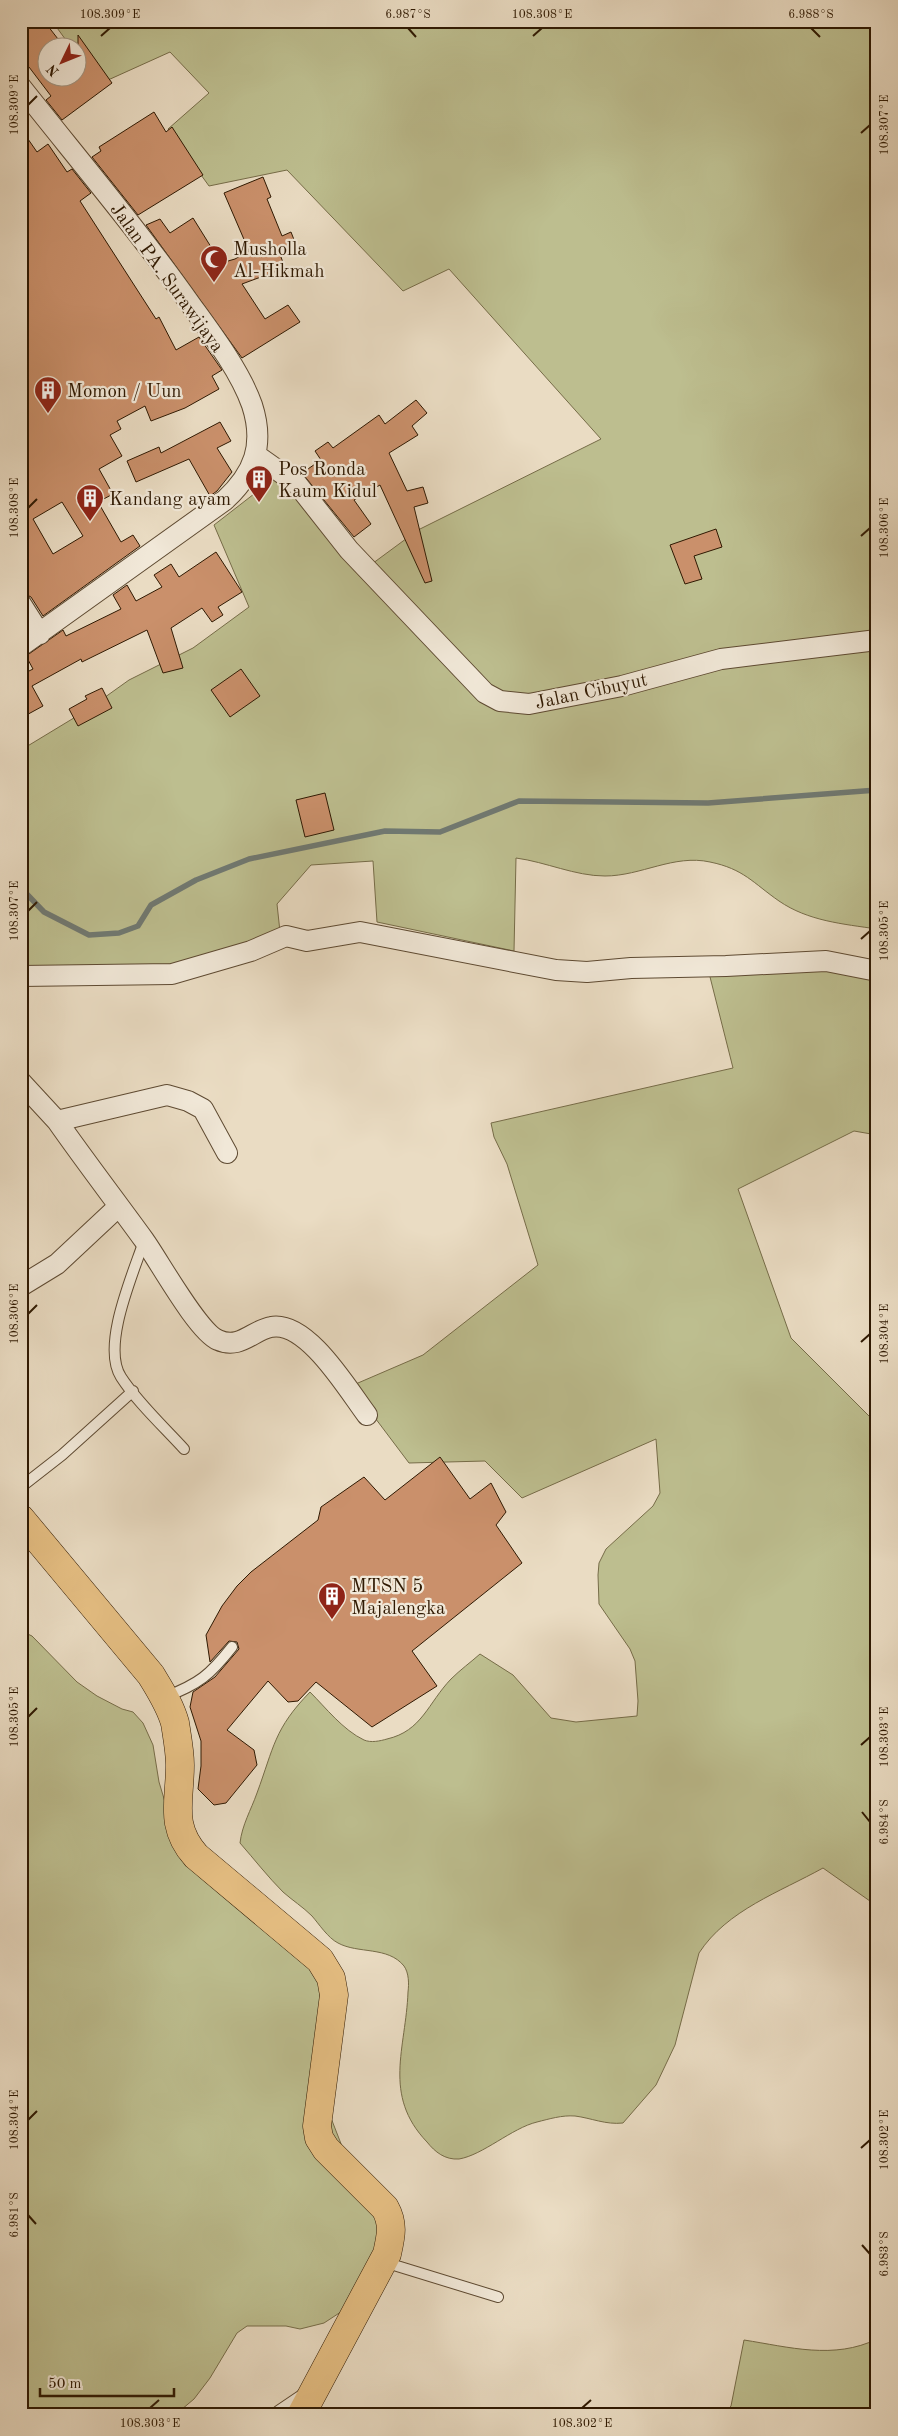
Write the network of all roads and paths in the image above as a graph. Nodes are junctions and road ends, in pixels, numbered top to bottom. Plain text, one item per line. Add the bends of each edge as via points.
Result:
1 (21, 87) edge
2 (256, 455) junction
3 (21, 604) edge
4 (40, 634) junction
5 (877, 640) edge
6 (21, 646) edge
7 (877, 971) edge
8 (21, 976) edge
9 (21, 1082) edge
10 (57, 1121) junction
11 (227, 1153) dead end
12 (118, 1206) junction
13 (144, 1241) junction
14 (21, 1286) edge
15 (133, 1392) junction
16 (367, 1415) dead end
17 (184, 1449) dead end
18 (21, 1486) edge
19 (21, 1520) edge
20 (232, 1646) dead end
21 (164, 1697) junction
22 (383, 2262) junction
23 (498, 2297) dead end
24 (306, 2404) edge
25 (281, 2415) edge

1 - 2 street, Jalan PA. Surawijaya via 209,328 252,405
2 - 4 street, Jalan PA. Surawijaya via 242,484 225,500
2 - 5 street, Jalan Cibuyut via 297,484 350,550 437,644 485,693 500,701 529,704 622,686 721,659
3 - 4 street
4 - 6 street, Jalan PA. Surawijaya
7 - 8 street via 826,961 587,972 556,970 360,932 308,941 286,936 172,974
9 - 10 street
10 - 11 street via 167,1095 204,1109
10 - 12 street
12 - 13 street
12 - 14 street via 57,1264
13 - 15 lane via 115,1331 113,1357 120,1376
13 - 16 street via 202,1326 218,1340 236,1343 270,1326 292,1329 310,1343
15 - 17 lane
15 - 18 lane
19 - 21 main road via 151,1675
20 - 21 lane via 211,1673 188,1688
21 - 22 main road via 174,1723 180,1764 177,1818 186,1845 320,1960 331,1978 334,1995 316,2126 326,2149 385,2208 390,2218 392,2229
22 - 23 lane
22 - 24 main road
24 - 25 street

